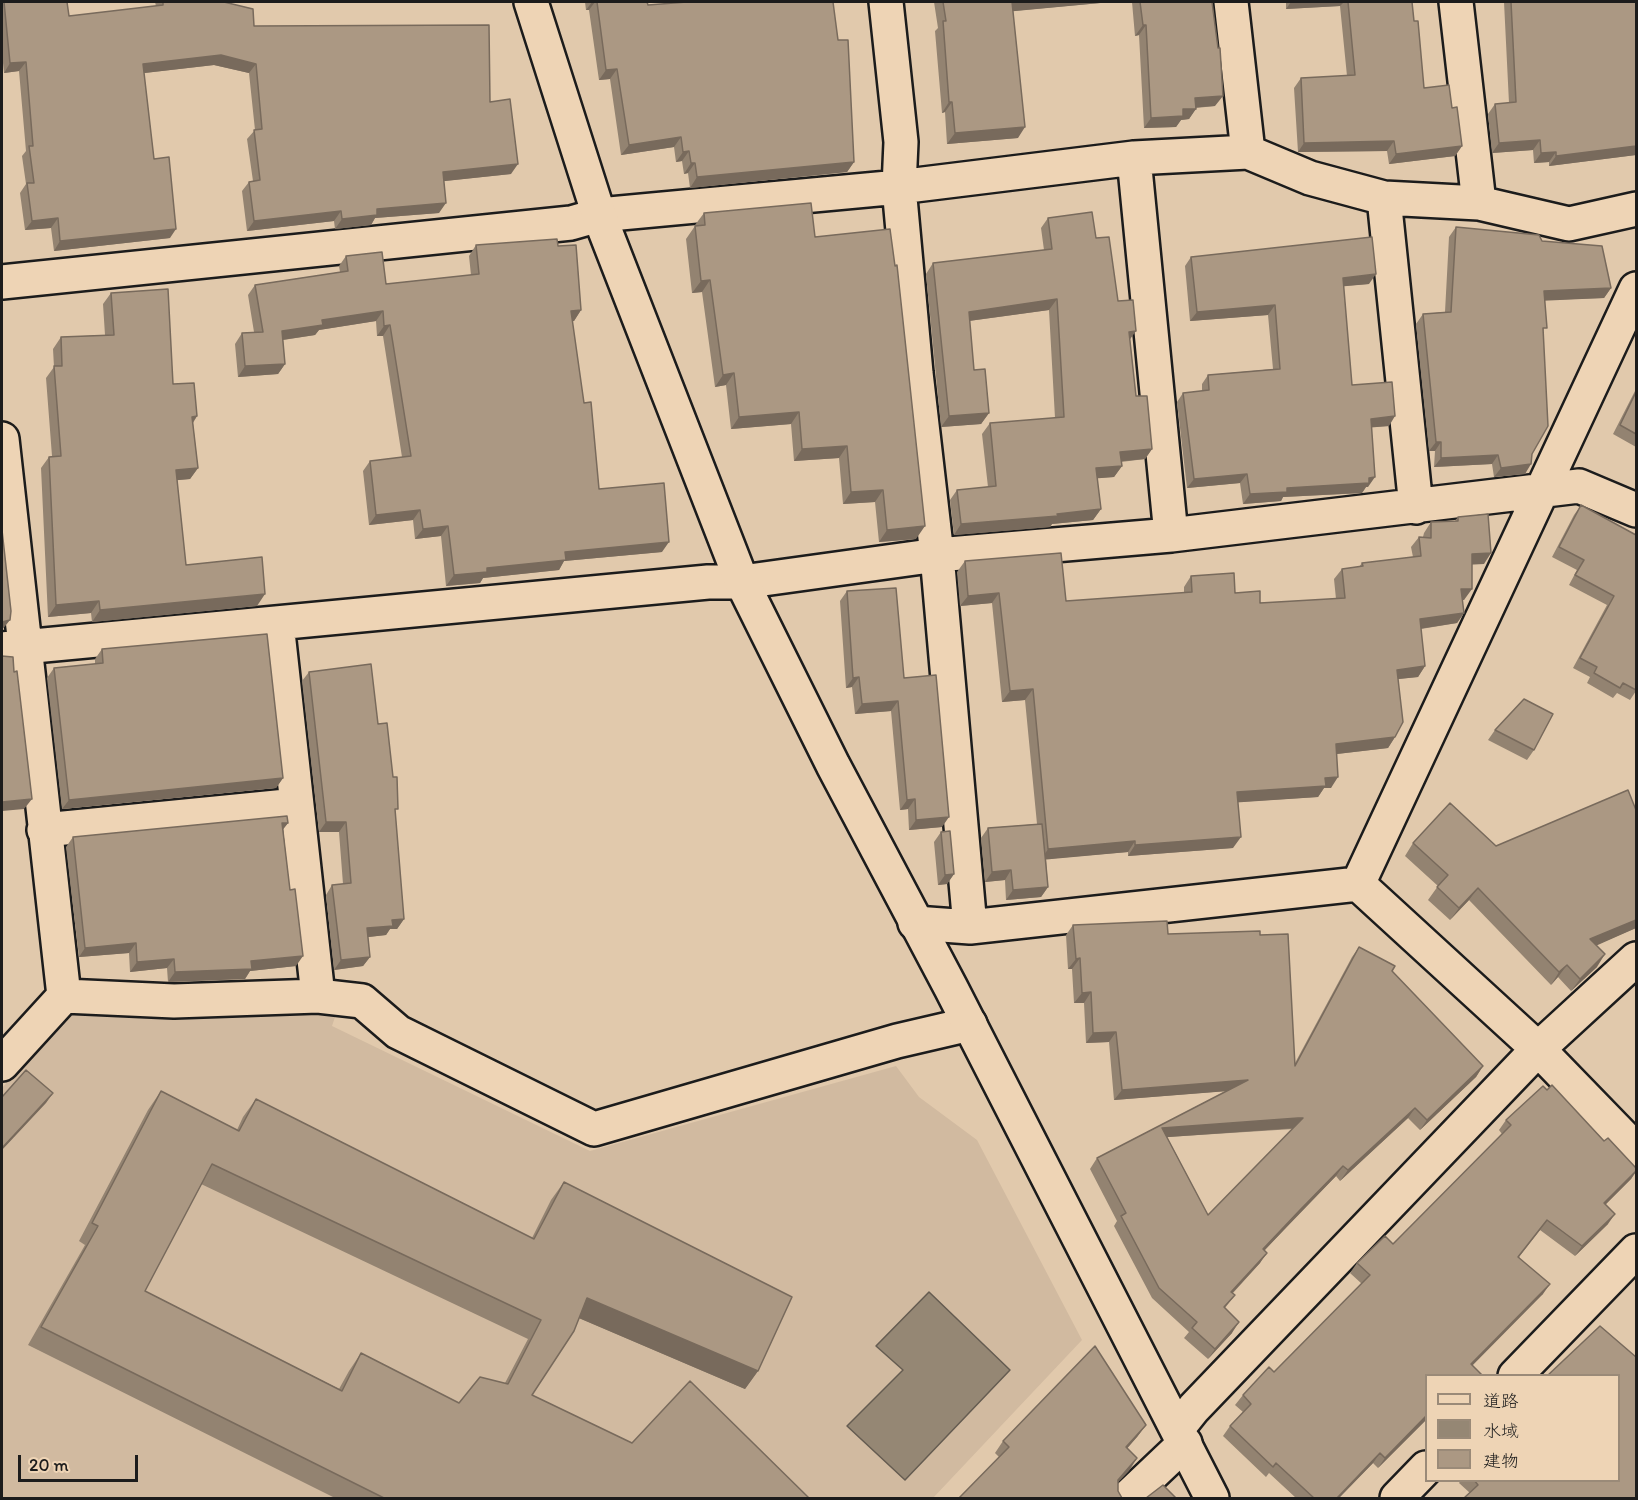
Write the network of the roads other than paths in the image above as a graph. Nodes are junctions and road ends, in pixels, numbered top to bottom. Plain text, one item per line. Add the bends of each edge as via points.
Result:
1 (531, 2) edge
2 (886, 2) edge
3 (1231, 2) edge
4 (1456, 2) edge
5 (1248, 152) junction
6 (1134, 158) junction
7 (899, 187) junction
8 (1384, 198) junction
9 (1479, 203) junction
10 (1636, 209) edge
11 (598, 215) junction
12 (2, 282) edge
13 (1636, 289) edge
14 (2, 439) edge
15 (1543, 492) junction
16 (1416, 507) junction
17 (1636, 510) edge
18 (1171, 536) junction
19 (937, 555) junction
20 (742, 582) junction
21 (277, 623) junction
22 (13, 648) edge
23 (297, 806) junction
24 (44, 830) junction
25 (1358, 884) junction
26 (915, 923) junction
27 (970, 927) junction
28 (1636, 959) edge
29 (64, 996) junction
30 (318, 996) junction
31 (970, 1024) junction
32 (1538, 1049) junction
33 (2, 1064) edge
34 (1636, 1150) edge
35 (1636, 1251) edge
36 (1517, 1374) edge
37 (1182, 1436) junction
38 (1425, 1469) edge
39 (1127, 1498) edge
40 (1212, 1498) edge
41 (1397, 1498) edge

1 - 11 street
2 - 7 street via 901,142
3 - 5 street
4 - 9 street
5 - 6 street
5 - 8 street via 1310,178
6 - 7 street
6 - 18 street
7 - 11 street
7 - 19 street
8 - 9 street
8 - 16 street
9 - 10 street via 1569,224
11 - 12 street via 571,223
11 - 20 street
13 - 15 street
14 - 22 street
15 - 16 street
15 - 17 street via 1579,486
15 - 25 street
16 - 18 street
18 - 19 street
19 - 20 street
19 - 27 street
20 - 21 street
20 - 26 street
21 - 22 street
21 - 23 street
22 - 24 street
23 - 24 street
23 - 30 street
24 - 29 street
25 - 27 street
25 - 32 street
26 - 27 street
26 - 31 street
28 - 32 street
29 - 30 street via 174,1001
29 - 33 street
30 - 31 street via 363,1001 398,1032 594,1129 897,1041
31 - 37 street
32 - 34 street
32 - 37 street via 1202,1399
35 - 36 street
37 - 39 street
37 - 40 street
38 - 41 street

